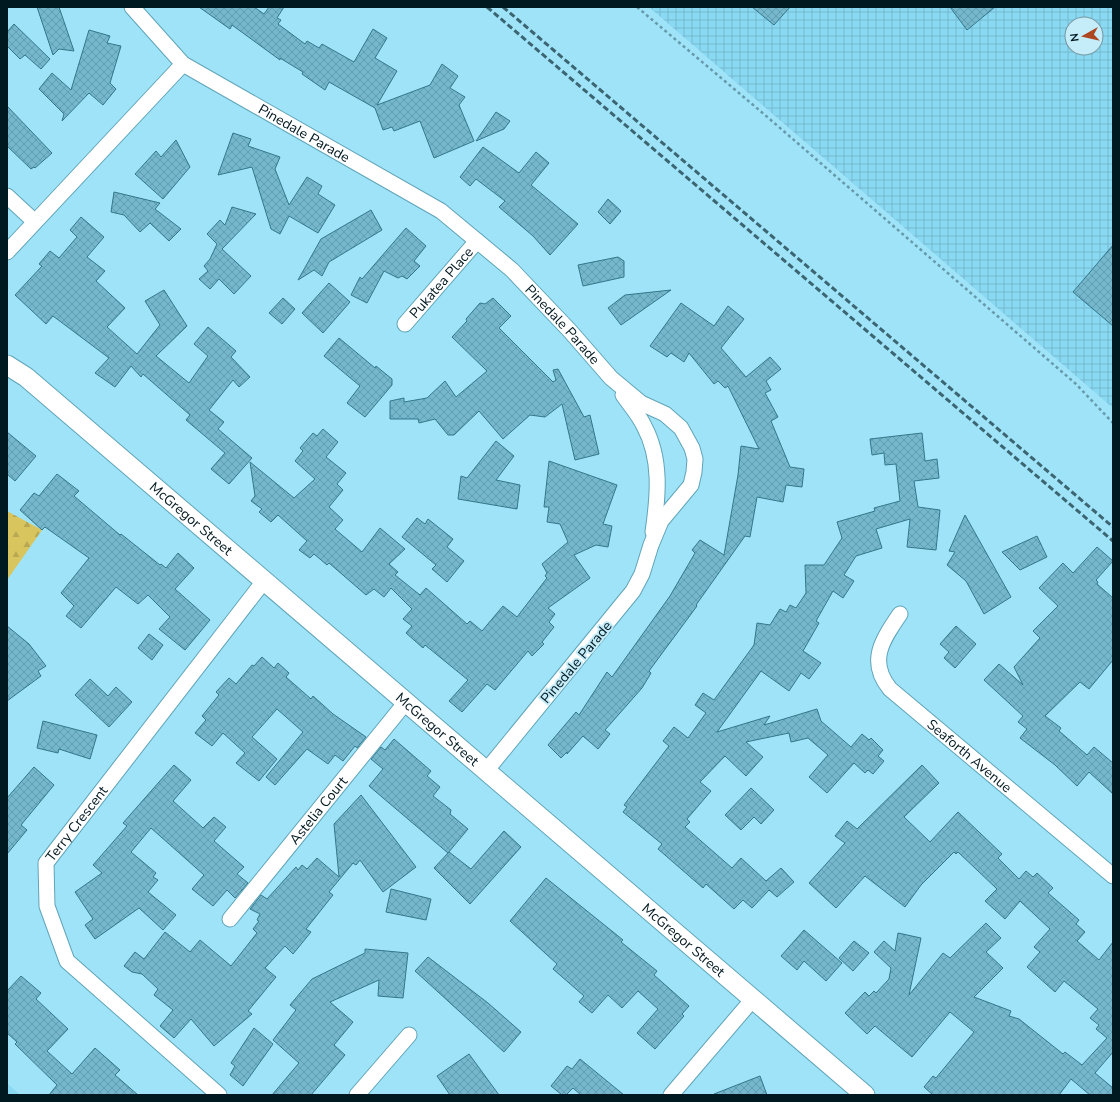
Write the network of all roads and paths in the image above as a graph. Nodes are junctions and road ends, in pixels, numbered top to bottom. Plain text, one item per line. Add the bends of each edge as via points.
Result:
1 (132, 7) edge
2 (637, 7) edge
3 (183, 64) junction
4 (7, 196) edge
5 (34, 221) junction
6 (477, 241) junction
7 (7, 252) edge
8 (405, 324) dead end
9 (7, 365) edge
10 (611, 378) junction
11 (1113, 423) edge
12 (651, 545) junction
13 (264, 581) junction
14 (900, 614) dead end
15 (406, 702) junction
16 (486, 771) junction
17 (1113, 876) edge
18 (230, 919) dead end
19 (753, 999) junction
20 (409, 1035) dead end
21 (219, 1095) edge
22 (357, 1095) edge
23 (672, 1095) edge
24 (865, 1095) edge

1 - 3 street, Pinedale Parade
2 - 11 path via 1076,384
3 - 5 street
3 - 6 street, Pinedale Parade via 441,211
4 - 5 street
5 - 7 street
6 - 8 street, Pukatea Place
6 - 10 street, Pinedale Parade via 517,276
9 - 13 street, McGregor Street via 26,377
10 - 12 street, Pinedale Parade via 644,426 651,442 658,475 658,493
10 - 12 street, Pinedale Parade via 641,403 673,420 681,428 692,448 694,472 690,485 661,522
12 - 16 street, Pinedale Parade via 642,574 624,603
13 - 15 street, McGregor Street
13 - 21 street, Terry Crescent via 46,863 47,906 67,961
14 - 17 street, Seaforth Avenue via 879,650 879,667 885,683
15 - 16 street, McGregor Street
15 - 18 street, Astelia Court
16 - 19 street, McGregor Street
19 - 23 street
19 - 24 street, McGregor Street
20 - 22 street

